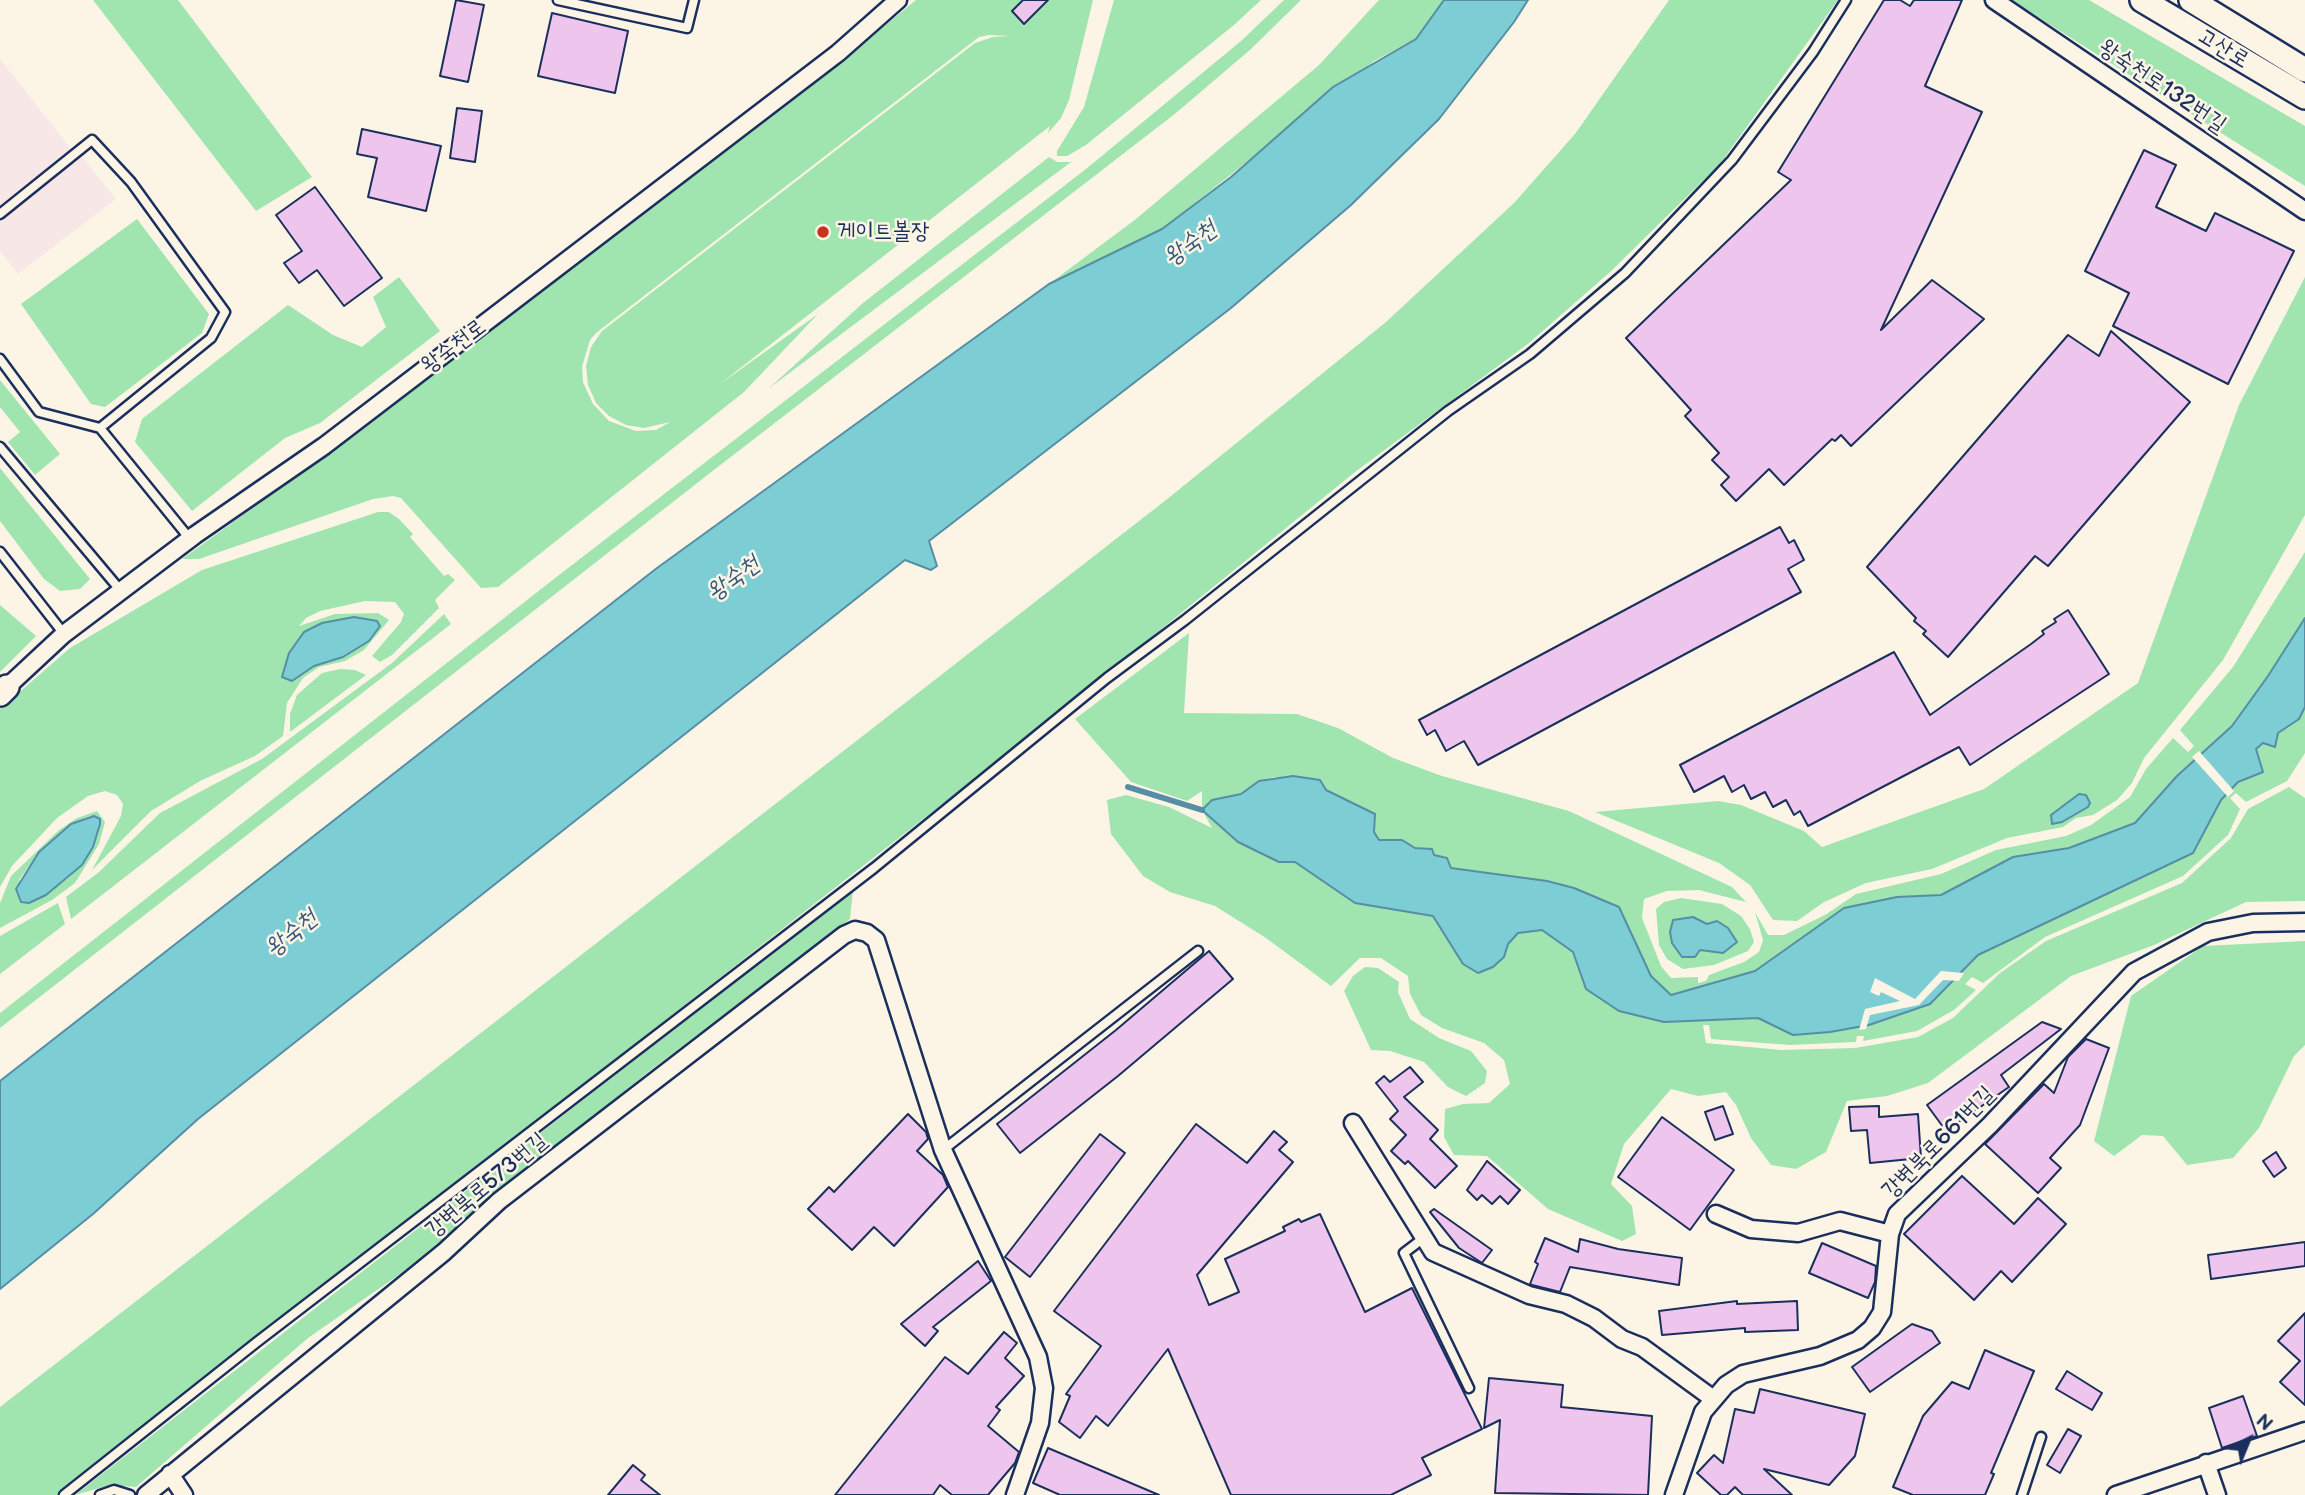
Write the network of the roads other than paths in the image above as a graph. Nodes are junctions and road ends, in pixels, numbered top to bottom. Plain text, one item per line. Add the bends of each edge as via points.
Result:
1 (558, 0) edge
2 (694, 0) edge
3 (898, 0) edge
4 (1846, 0) edge
5 (1994, 0) edge
6 (2141, 0) edge
7 (2191, 0) edge
8 (2305, 70) edge
9 (2305, 97) edge
10 (2305, 211) edge
11 (0, 214) edge
12 (0, 359) edge
13 (100, 428) junction
14 (0, 447) edge
15 (190, 539) junction
16 (0, 552) edge
17 (121, 591) junction
18 (64, 634) junction
19 (2, 691) edge
20 (2305, 922) edge
21 (1198, 951) dead end
22 (1353, 1124) dead end
23 (943, 1150) junction
24 (1716, 1214) dead end
25 (1890, 1234) junction
26 (1426, 1237) junction
27 (1469, 1388) dead end
28 (1712, 1398) junction
29 (2305, 1431) edge
30 (2041, 1437) dead end
31 (2206, 1463) junction
32 (170, 1474) junction
33 (1672, 1494) edge
34 (64, 1495) edge
35 (100, 1495) edge
36 (130, 1495) edge
37 (146, 1495) edge
38 (184, 1495) edge
39 (1016, 1495) edge
40 (2022, 1495) edge
41 (2116, 1495) edge
42 (2217, 1495) edge

1 - 2 lane via 687,28
3 - 15 street, 왕숙천로 via 838,52 324,446
4 - 34 lane via 1814,52 1732,160 1625,273 1540,345 1448,411 1107,678 874,868
5 - 10 street, 왕숙천로132번길
6 - 9 street, 고산로
7 - 8 street, 고산로
11 - 13 lane via 92,140 131,182 225,312 211,338
12 - 13 lane via 39,412
13 - 15 lane
14 - 17 lane
15 - 17 street, 왕숙천로
16 - 18 lane
17 - 18 street, 왕숙천로
18 - 19 street, 왕숙천로
20 - 25 street, 강변북로661번길 via 2253,923 2207,932 2134,972 1990,1125 1910,1199 1897,1214
21 - 23 lane
22 - 26 street
23 - 32 street, 강변북로573번길 via 876,940 855,930 499,1202
23 - 39 street via 1038,1357 1044,1388 1040,1423
24 - 25 street via 1751,1229 1798,1233 1840,1221
25 - 28 street, 강변북로661번길 via 1882,1312 1872,1328 1858,1340 1820,1356 1743,1374
26 - 27 lane via 1404,1253
26 - 28 street via 1433,1252 1594,1318
28 - 33 street, 강변북로661번길
29 - 31 street
30 - 40 lane
31 - 41 street
31 - 42 street
32 - 37 street, 강변북로573번길
32 - 38 street
35 - 36 lane via 114,1490

